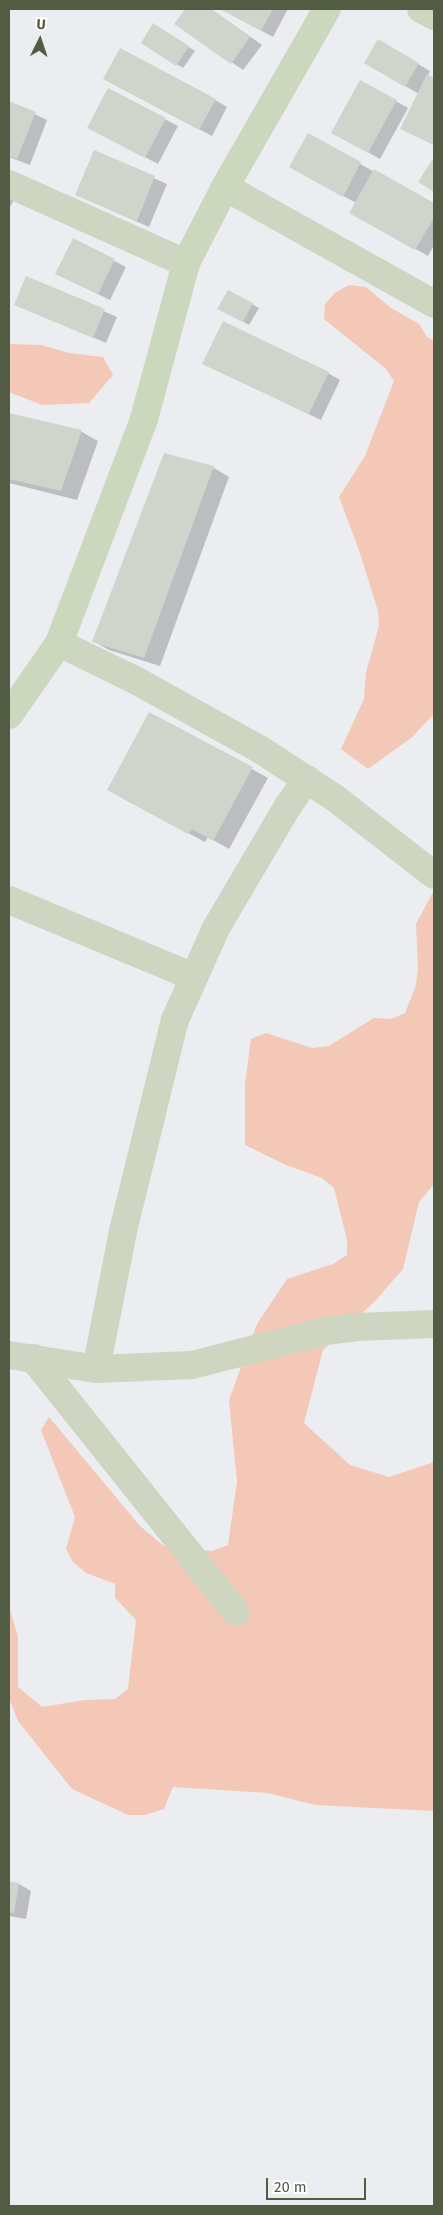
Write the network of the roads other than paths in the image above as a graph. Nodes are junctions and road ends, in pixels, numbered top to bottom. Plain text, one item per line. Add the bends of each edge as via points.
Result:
1 (327, 9) edge
2 (421, 9) edge
3 (434, 16) edge
4 (9, 184) edge
5 (225, 187) junction
6 (186, 263) junction
7 (434, 304) edge
8 (59, 643) junction
9 (9, 716) edge
10 (306, 779) junction
11 (434, 874) edge
12 (9, 900) edge
13 (194, 978) junction
14 (434, 1324) edge
15 (21, 1357) edge
16 (96, 1369) junction
17 (236, 1612) dead end

1 - 5 main road
2 - 3 street
4 - 6 street
5 - 6 main road
5 - 7 street
6 - 8 main road via 144,419
8 - 9 main road
8 - 10 street via 243,739
10 - 11 street
10 - 13 street via 216,928
12 - 13 street
13 - 16 street via 175,1020 151,1109
14 - 16 street via 326,1331 192,1365
15 - 16 street
15 - 17 street

